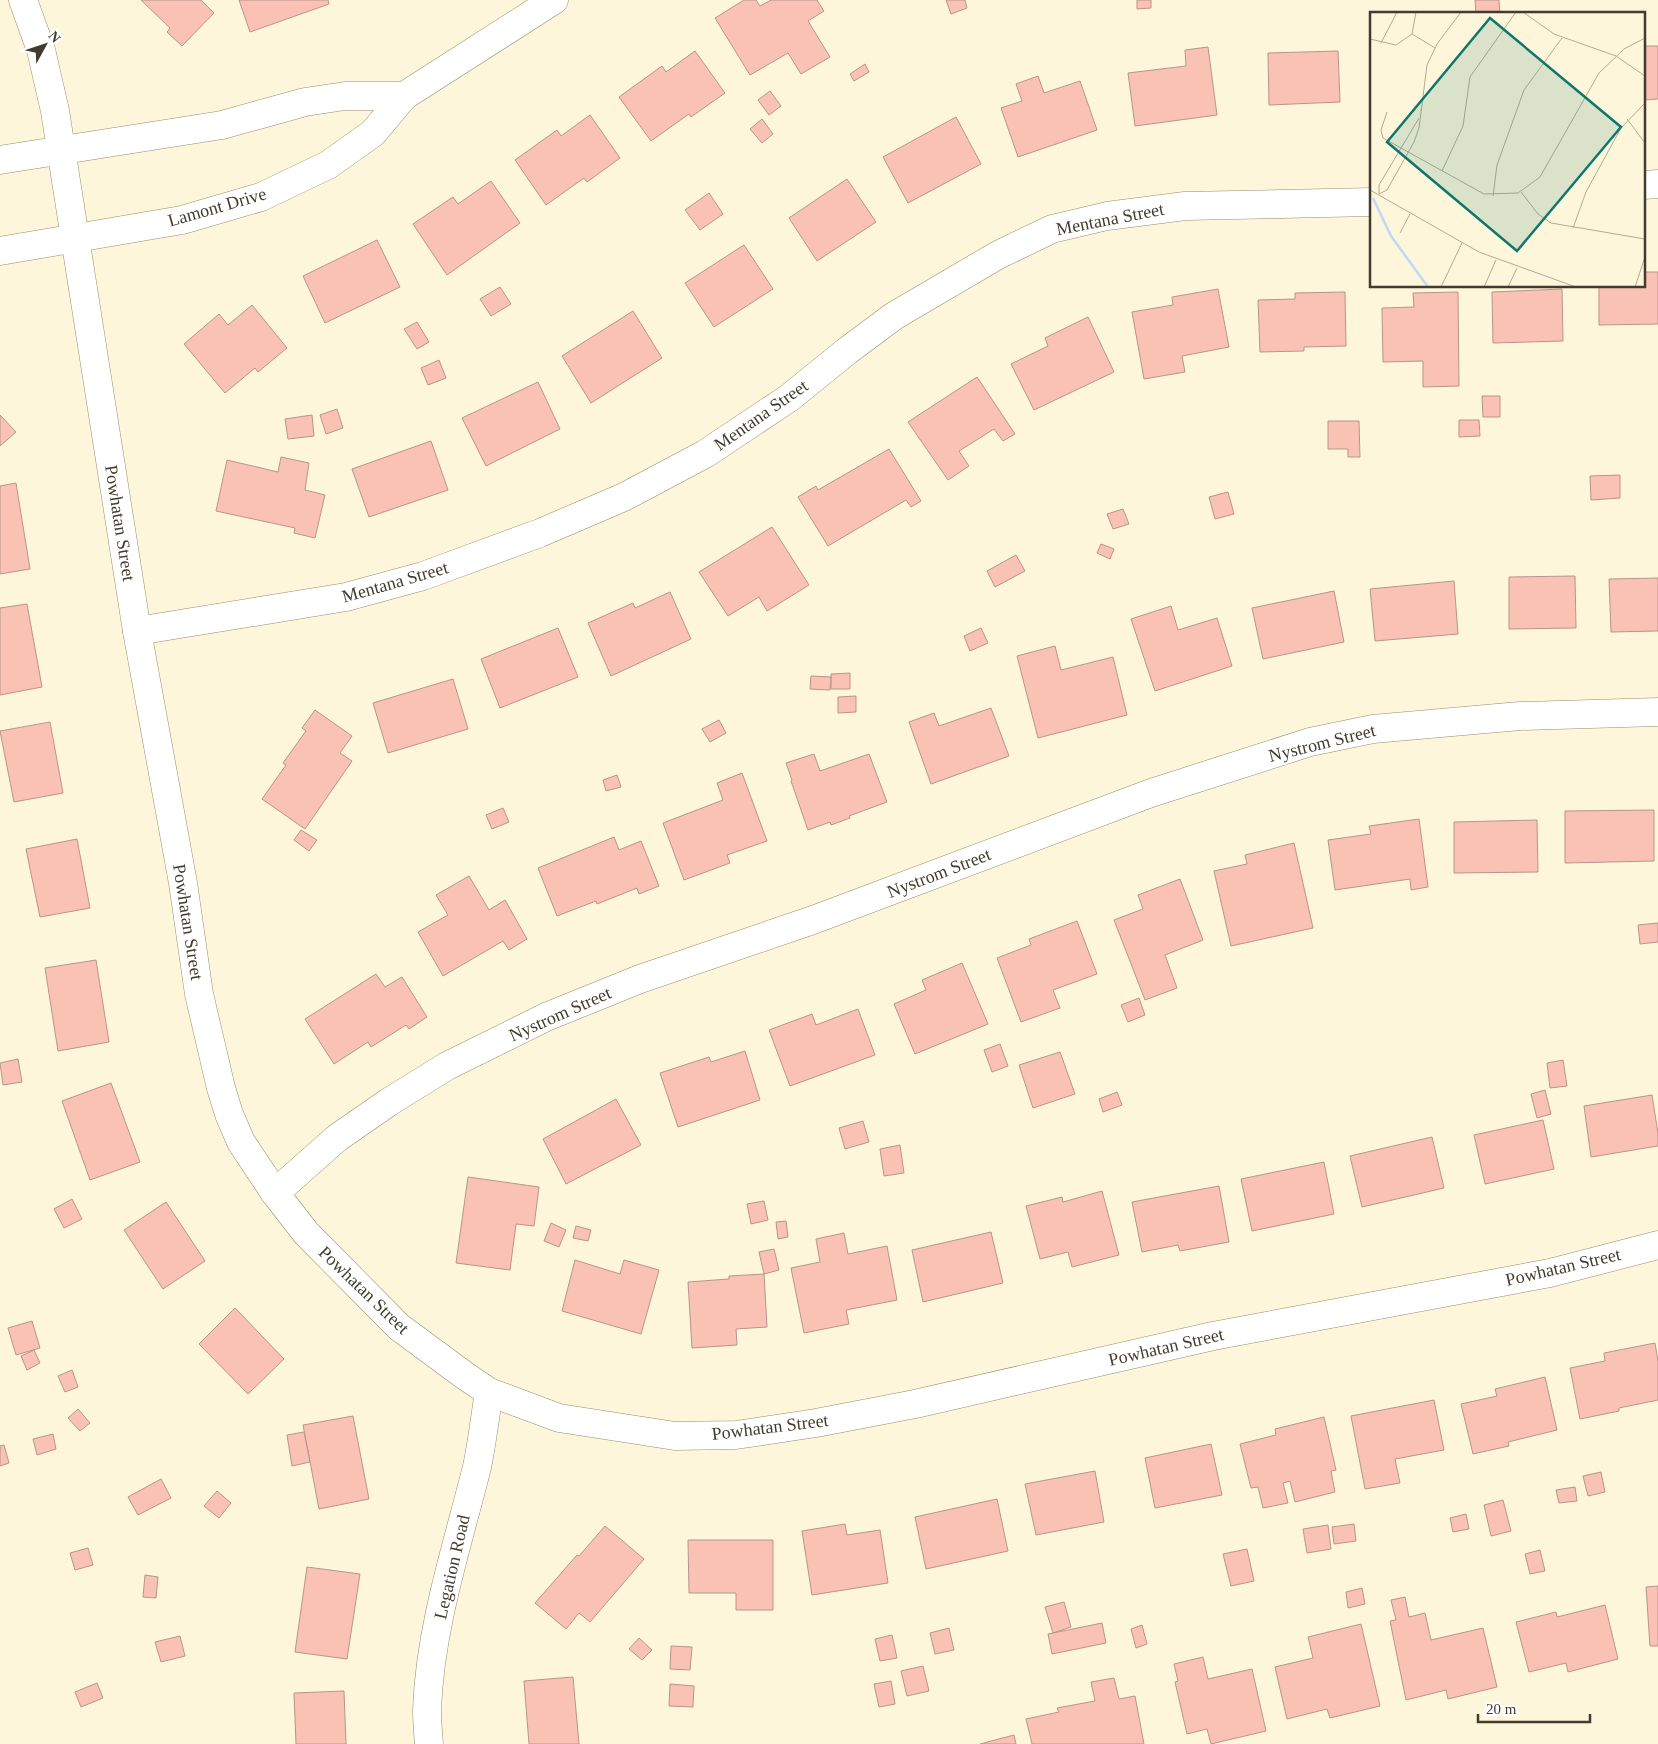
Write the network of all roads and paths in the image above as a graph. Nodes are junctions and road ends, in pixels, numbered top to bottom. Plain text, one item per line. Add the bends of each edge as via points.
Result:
1 (23, 0) edge
2 (554, 0) edge
3 (404, 96) junction
4 (62, 150) junction
5 (0, 160) edge
6 (1370, 202) edge
7 (76, 237) junction
8 (0, 251) edge
9 (137, 631) junction
10 (1658, 712) edge
11 (275, 1193) junction
12 (1658, 1245) edge
13 (490, 1392) junction
14 (429, 1744) edge

1 - 4 street, Powhatan Street via 40,50
2 - 3 street, Lamont Drive
3 - 4 street via 345,96 305,102 222,125
3 - 7 street, Lamont Drive via 373,133 328,165 261,197 182,220
4 - 5 street
4 - 7 street, Powhatan Street
6 - 9 street, Mentana Street via 1185,206 1107,216 1052,229 998,255 894,316 789,398 705,454 624,497 540,533 424,576 346,597
7 - 8 street, Lamont Drive
7 - 9 street, Powhatan Street
9 - 11 street, Powhatan Street via 183,883 199,994 218,1079 241,1142
10 - 11 street, Nystrom Street via 1520,716 1373,729 1310,742 1151,793 813,920 640,979 546,1017 447,1066 389,1102 337,1138
11 - 13 street, Powhatan Street via 306,1232 399,1327
12 - 13 street, Powhatan Street via 1550,1273 1213,1336 915,1404 736,1435 675,1436 600,1426 559,1418
13 - 14 street, Legation Road via 477,1466 454,1551 430,1671

